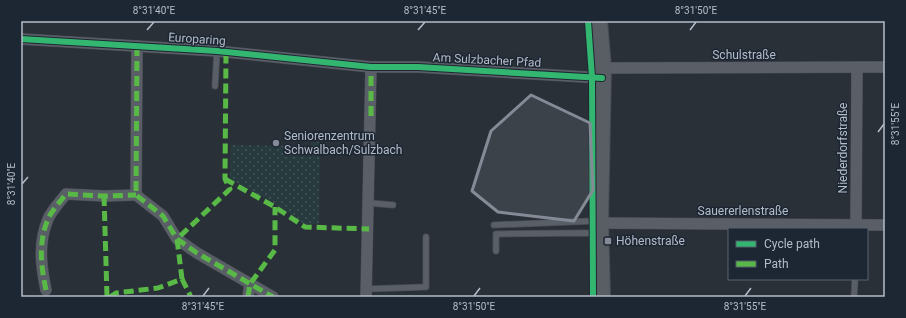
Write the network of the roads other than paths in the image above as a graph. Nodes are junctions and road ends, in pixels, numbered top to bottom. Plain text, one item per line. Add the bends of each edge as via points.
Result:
1 (599, 21) edge
2 (21, 39) edge
3 (136, 46) junction
4 (217, 51) junction
5 (371, 67) junction
6 (857, 67) junction
7 (885, 67) edge
8 (602, 73) junction
9 (215, 86) dead end
10 (136, 195) junction
11 (369, 203) junction
12 (394, 205) dead end
13 (494, 225) dead end
14 (885, 225) edge
15 (600, 226) junction
16 (856, 227) edge
17 (426, 237) dead end
18 (496, 251) dead end
19 (855, 280) edge
20 (250, 284) junction
21 (46, 290) dead end
22 (367, 293) edge
23 (248, 297) edge
24 (273, 297) edge
25 (602, 297) edge
26 (854, 297) edge

1 - 8 street
2 - 3 street, Europaring
3 - 4 street, Europaring
3 - 10 street
4 - 5 street, Europaring
4 - 9 lane
5 - 8 street, Am Sulzbacher Pfad
5 - 11 street
6 - 7 street, Schulstraße
6 - 8 street, Schulstraße
6 - 16 street, Niederdorfstraße
8 - 15 street
10 - 20 street via 163,216 177,239
10 - 21 street via 66,194 53,210 42,237 42,272
11 - 12 lane
11 - 22 street
13 - 15 lane via 593,221
14 - 16 street, Sauererlenstraße
15 - 16 street, Sauererlenstraße
15 - 18 lane via 584,233 496,234
15 - 25 street
17 - 22 lane via 426,287
19 - 26 lane
20 - 23 street
20 - 24 street

